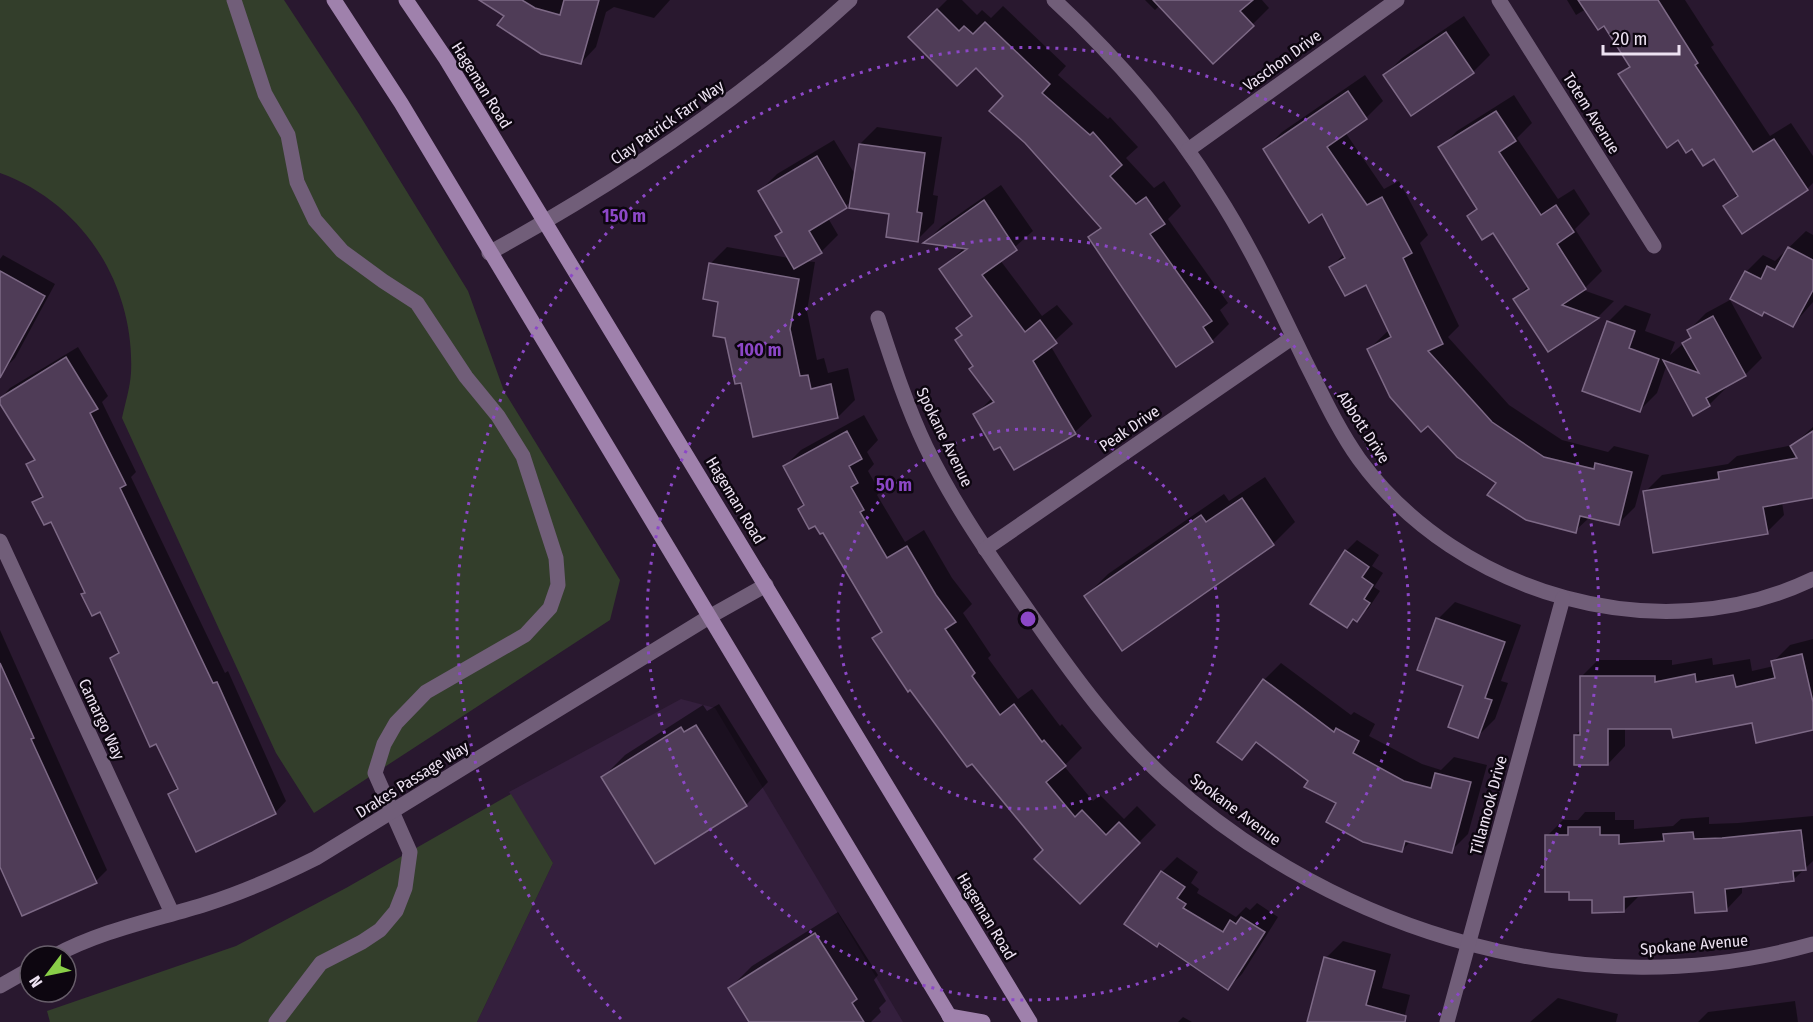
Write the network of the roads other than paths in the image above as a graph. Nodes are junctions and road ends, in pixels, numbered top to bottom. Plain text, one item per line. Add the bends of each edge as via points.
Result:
1 (234, 0) edge
2 (334, 0) edge
3 (406, 0) edge
4 (850, 0) edge
5 (1054, 0) edge
6 (1397, 0) edge
7 (1499, 0) edge
8 (1188, 150) junction
9 (546, 223) junction
10 (1654, 246) dead end
11 (489, 253) junction
12 (878, 318) dead end
13 (1293, 337) junction
14 (0, 540) edge
15 (985, 549) junction
16 (1813, 579) edge
17 (766, 585) junction
18 (1563, 598) junction
19 (709, 617) junction
20 (391, 813) junction
21 (172, 913) junction
22 (1813, 944) edge
23 (1468, 945) junction
24 (78, 946) edge
25 (18, 976) edge
26 (0, 986) edge
27 (951, 1019) edge
28 (276, 1022) edge
29 (983, 1022) edge
30 (1030, 1022) edge
31 (1447, 1022) edge

1 - 20 street via 266,94 288,135 297,182 315,220 342,250 417,303 466,377 498,416 523,456 556,558 558,585 550,608 525,635 426,692 396,723 375,773
2 - 11 main road via 401,103
3 - 9 main road, Hageman Road
4 - 9 street, Clay Patrick Farr Way via 735,97 675,141
5 - 8 street, Abbott Drive via 1136,84
6 - 8 street, Vaschon Drive
7 - 10 street, Totem Avenue
8 - 13 street, Abbott Drive via 1249,248
9 - 11 street, Clay Patrick Farr Way
9 - 17 main road, Hageman Road
11 - 19 main road
12 - 15 street, Spokane Avenue via 926,446
13 - 15 street, Peak Drive
13 - 18 street, Abbott Drive via 1335,421 1360,460 1394,500 1472,560
14 - 21 street, Camargo Way
15 - 23 street, Spokane Avenue via 1080,685 1167,780 1227,828 1336,895 1395,921
16 - 18 street, Abbott Drive via 1761,598 1716,608 1617,609
17 - 19 street, Drakes Passage Way
17 - 30 main road, Hageman Road
18 - 23 street, Tillamook Drive
19 - 20 street, Drakes Passage Way
19 - 27 main road
20 - 21 street, Drakes Passage Way via 316,858 261,885
20 - 28 street via 410,852 405,888 396,911 363,942 321,963
21 - 24 street, Drakes Passage Way
22 - 23 street, Spokane Avenue via 1718,963 1650,968 1525,958
23 - 31 street, Tillamook Drive
25 - 26 street
27 - 29 main road

